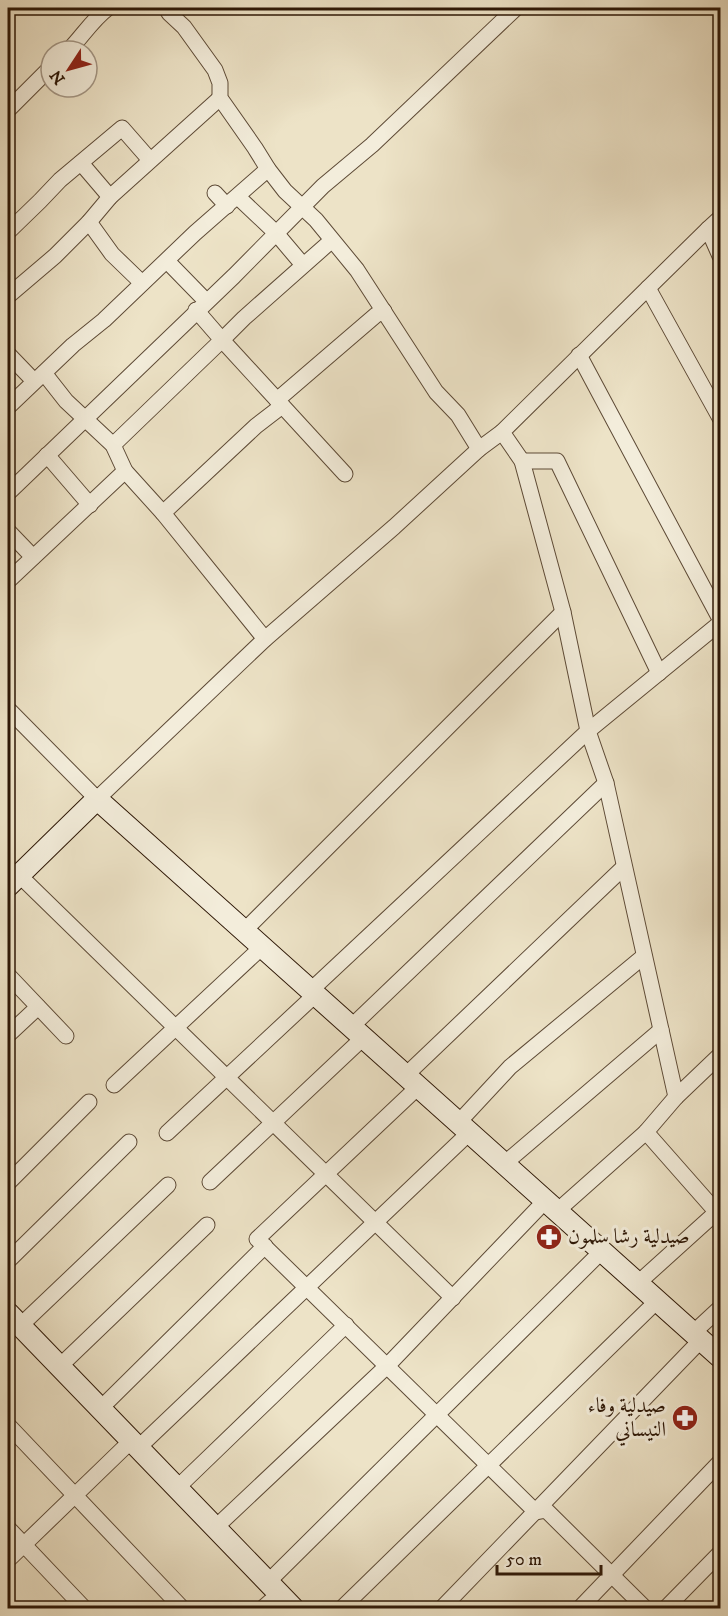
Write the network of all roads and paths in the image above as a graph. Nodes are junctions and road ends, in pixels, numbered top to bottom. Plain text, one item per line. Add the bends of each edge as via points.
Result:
1 (108, 8) edge
2 (166, 8) edge
3 (516, 8) edge
4 (80, 39) edge
5 (39, 79) edge
6 (220, 98) junction
7 (8, 110) edge
8 (150, 160) junction
9 (81, 163) junction
10 (268, 169) junction
11 (215, 193) dead end
12 (110, 197) junction
13 (232, 201) junction
14 (303, 208) junction
15 (720, 218) edge
16 (89, 222) junction
17 (708, 229) junction
18 (8, 232) edge
19 (276, 233) junction
20 (331, 241) junction
21 (720, 256) edge
22 (167, 261) junction
23 (303, 265) junction
24 (142, 283) junction
25 (648, 288) junction
26 (8, 296) edge
27 (201, 306) junction
28 (384, 310) junction
29 (222, 340) junction
30 (8, 354) edge
31 (579, 355) junction
32 (39, 377) junction
33 (279, 403) junction
34 (8, 407) edge
35 (720, 418) edge
36 (84, 420) junction
37 (502, 432) junction
38 (113, 446) junction
39 (479, 449) junction
40 (47, 455) junction
41 (522, 461) junction
42 (125, 471) junction
43 (345, 474) dead end
44 (8, 493) edge
45 (90, 505) junction
46 (163, 513) junction
47 (8, 531) edge
48 (33, 557) junction
49 (8, 581) edge
50 (562, 612) junction
51 (720, 619) edge
52 (720, 624) edge
53 (265, 639) junction
54 (659, 673) junction
55 (8, 709) edge
56 (588, 731) junction
57 (606, 783) junction
58 (97, 799) junction
59 (624, 867) junction
60 (13, 880) edge
61 (244, 931) junction
62 (262, 947) junction
63 (645, 956) junction
64 (8, 975) edge
65 (312, 993) junction
66 (38, 1006) junction
67 (176, 1028) junction
68 (661, 1030) junction
69 (357, 1032) junction
70 (8, 1035) edge
71 (66, 1036) dead end
72 (720, 1054) edge
73 (226, 1077) junction
74 (411, 1081) junction
75 (114, 1085) dead end
76 (676, 1097) junction
77 (89, 1102) dead end
78 (273, 1123) junction
79 (463, 1128) junction
80 (646, 1132) junction
81 (167, 1133) dead end
82 (129, 1142) dead end
83 (504, 1164) junction
84 (326, 1174) junction
85 (210, 1182) dead end
86 (8, 1183) edge
87 (168, 1185) dead end
88 (551, 1206) junction
89 (719, 1212) edge
90 (375, 1222) junction
91 (207, 1225) dead end
92 (265, 1246) junction
93 (601, 1252) junction
94 (8, 1261) edge
95 (636, 1284) junction
96 (307, 1287) junction
97 (453, 1298) junction
98 (657, 1301) junction
99 (720, 1308) edge
100 (14, 1319) edge
101 (346, 1325) junction
102 (697, 1337) junction
103 (720, 1357) edge
104 (59, 1366) junction
105 (387, 1366) junction
106 (100, 1409) junction
107 (437, 1415) junction
108 (8, 1425) edge
109 (135, 1444) junction
110 (720, 1462) edge
111 (489, 1465) junction
112 (177, 1488) junction
113 (74, 1497) junction
114 (536, 1512) junction
115 (215, 1527) junction
116 (8, 1528) edge
117 (23, 1545) junction
118 (720, 1553) edge
119 (8, 1560) edge
120 (612, 1574) junction
121 (280, 1595) edge
122 (84, 1608) edge
123 (182, 1608) edge
124 (263, 1608) edge
125 (342, 1608) edge
126 (442, 1608) edge
127 (580, 1608) edge
128 (645, 1608) edge
129 (666, 1608) edge

1 - 4 street
2 - 6 street via 215,70
3 - 14 street
5 - 7 street
6 - 8 street
6 - 10 street
8 - 9 street via 122,128
8 - 12 street
9 - 12 street
9 - 18 street
10 - 13 street
10 - 14 street
11 - 13 street
12 - 16 street
13 - 19 street
13 - 22 street
14 - 19 street
14 - 20 street
15 - 17 street
16 - 24 street via 112,254
16 - 26 street
17 - 21 street
17 - 25 street
19 - 23 street
19 - 27 street
20 - 23 street
20 - 28 street
22 - 24 street
22 - 27 street
23 - 29 street
24 - 32 street
25 - 31 street
25 - 35 street
27 - 29 street
27 - 36 street
28 - 33 street
28 - 39 street via 436,392 458,415
29 - 33 street
29 - 38 street
30 - 32 street
31 - 37 street
31 - 51 street
32 - 34 street
32 - 36 street
33 - 43 street
33 - 46 street
36 - 38 street
36 - 40 street
37 - 39 street
37 - 41 street
38 - 42 street
39 - 53 street
40 - 44 street
40 - 45 street
41 - 50 street
41 - 54 street via 557,461
42 - 45 street
42 - 46 street
45 - 48 street
46 - 53 street
47 - 48 street
48 - 49 street
50 - 56 street
50 - 61 street
52 - 54 street
53 - 58 street
54 - 56 street
55 - 58 street
56 - 57 street
56 - 65 street
57 - 59 street
57 - 69 street
58 - 60 street
58 - 61 street
59 - 63 street
59 - 74 street
60 - 67 street
61 - 62 street
62 - 65 street
62 - 67 street
63 - 68 street
63 - 79 street via 510,1067
64 - 66 street
65 - 69 street
65 - 73 street
66 - 70 street
66 - 71 street
67 - 73 street
67 - 75 street
68 - 76 street
68 - 83 street
69 - 74 street
69 - 78 street
72 - 76 street
73 - 78 street
73 - 81 street
74 - 79 street
74 - 84 street
76 - 80 street
77 - 86 street
78 - 84 street
78 - 85 street
79 - 83 street
79 - 90 street
80 - 88 street
80 - 89 street
82 - 94 street
83 - 88 street
84 - 90 street
84 - 92 street via 258,1239
87 - 100 street
88 - 93 street
88 - 97 street
89 - 95 street
90 - 96 street
90 - 97 street
91 - 104 street
92 - 96 street
92 - 106 street
93 - 95 street
93 - 107 street
95 - 98 street
96 - 101 street
96 - 109 street
97 - 105 street
98 - 102 street
98 - 111 street
99 - 102 street
100 - 104 street
101 - 105 street
101 - 112 street
102 - 103 street
102 - 114 street
104 - 106 street
105 - 107 street
105 - 115 street
106 - 109 street
107 - 111 street
107 - 121 street
108 - 113 street
109 - 112 street
109 - 113 street
110 - 120 street
111 - 114 street
111 - 125 street
112 - 115 street
113 - 117 street
113 - 123 street
114 - 120 street via 546,1510
114 - 126 street
115 - 121 street
116 - 117 street
117 - 119 street
117 - 122 street
118 - 129 street
120 - 127 street
120 - 128 street
121 - 124 street

